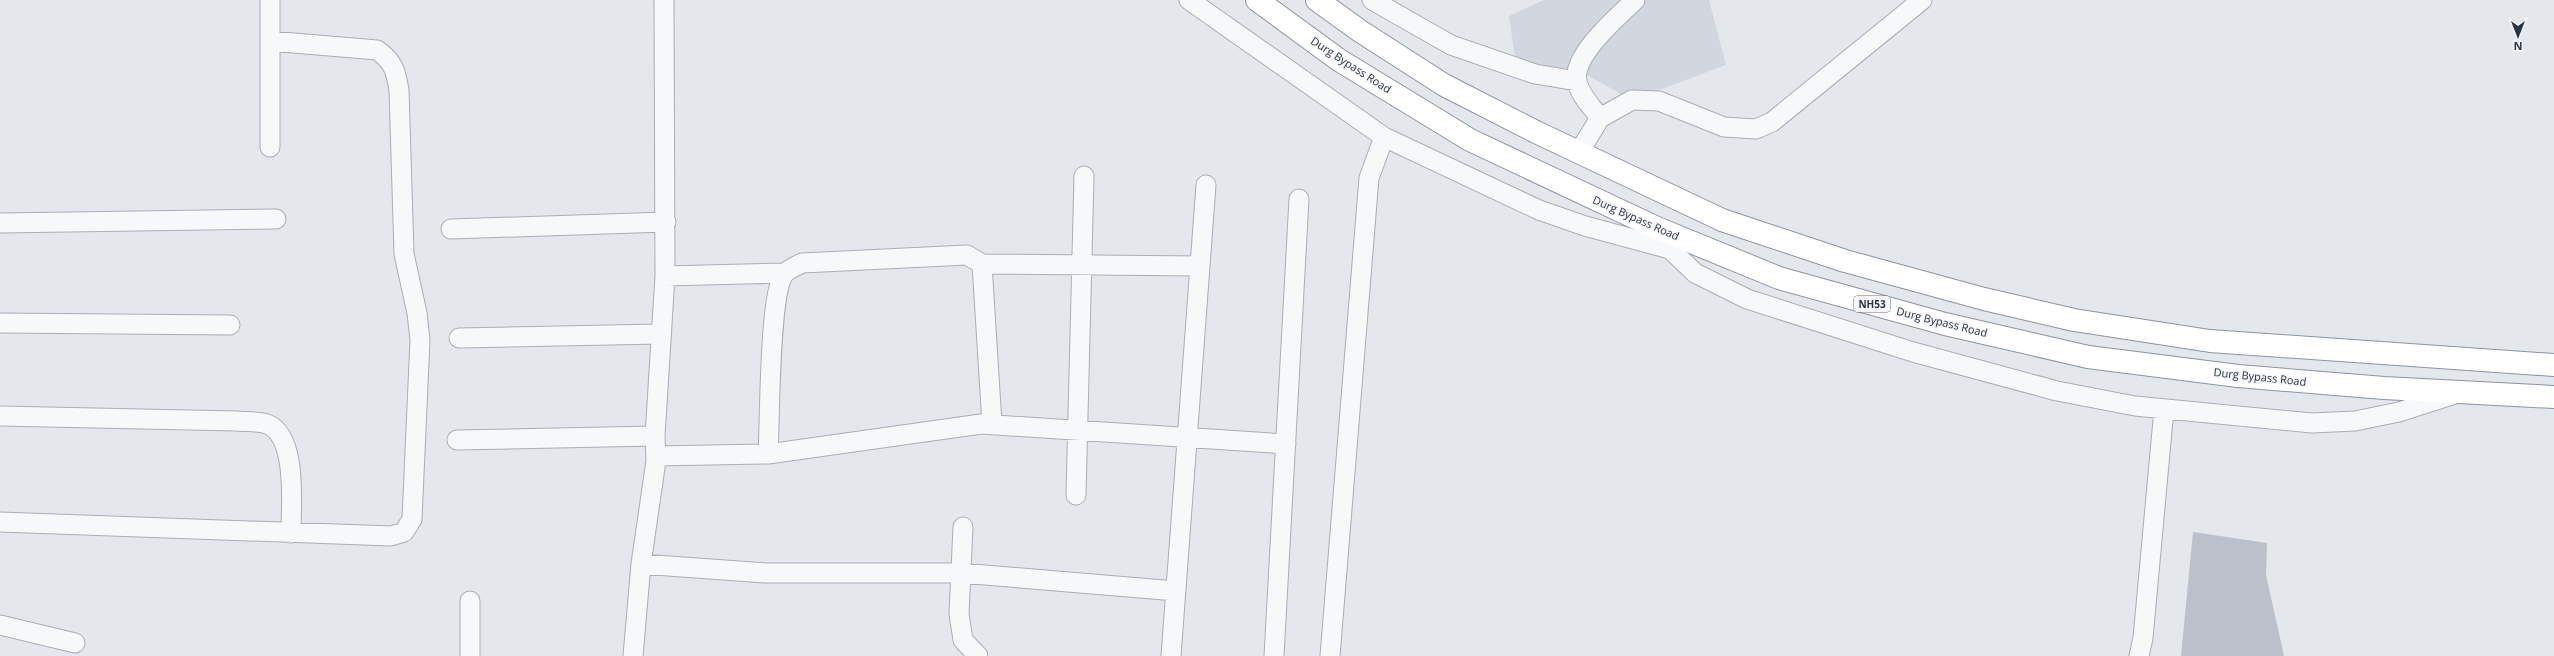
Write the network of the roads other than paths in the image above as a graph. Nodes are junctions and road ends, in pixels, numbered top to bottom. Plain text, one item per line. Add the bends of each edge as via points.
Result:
1 (270, 0) edge
2 (664, 0) edge
3 (1189, 0) edge
4 (1257, 0) edge
5 (1317, 0) edge
6 (1372, 0) edge
7 (1635, 0) edge
8 (1922, 0) edge
9 (270, 41) junction
10 (1577, 81) junction
11 (1600, 118) junction
12 (1384, 137) junction
13 (270, 147) dead end
14 (1579, 152) junction
15 (1084, 176) dead end
16 (1206, 185) dead end
17 (1299, 200) dead end
18 (276, 219) dead end
19 (666, 222) junction
20 (0, 223) edge
21 (1657, 228) junction
22 (451, 229) dead end
23 (1670, 249) junction
24 (982, 264) junction
25 (1081, 264) junction
26 (1200, 266) junction
27 (784, 273) junction
28 (665, 276) junction
29 (0, 323) edge
30 (230, 326) dead end
31 (661, 334) junction
32 (459, 338) dead end
33 (2554, 365) edge
34 (2463, 392) junction
35 (2554, 397) edge
36 (2164, 409) junction
37 (0, 416) edge
38 (992, 424) junction
39 (1076, 429) junction
40 (655, 436) junction
41 (1188, 437) junction
42 (457, 440) dead end
43 (1286, 444) junction
44 (768, 454) junction
45 (656, 456) junction
46 (1076, 495) dead end
47 (0, 522) edge
48 (963, 527) dead end
49 (291, 533) junction
50 (641, 564) junction
51 (961, 573) junction
52 (1176, 591) junction
53 (470, 601) dead end
54 (0, 625) edge
55 (75, 643) dead end
56 (470, 656) edge
57 (633, 656) edge
58 (978, 656) edge
59 (1171, 656) edge
60 (1274, 656) edge
61 (1330, 656) edge
62 (2139, 656) edge

1 - 9 street
2 - 19 street
3 - 12 street
4 - 21 highway, Durg Bypass Road / NH53 via 1339,60 1470,140
5 - 14 highway via 1444,85
6 - 10 street via 1452,46 1535,74
7 - 10 street via 1582,58 1576,69
8 - 11 street via 1772,122 1756,129 1724,127 1659,101 1647,99 1632,100
9 - 13 street
9 - 49 street via 377,50 388,57 396,68 399,90 404,254 420,340 412,519 404,532 391,536
10 - 11 street via 1580,90
11 - 14 street
12 - 23 street via 1539,210 1585,226
12 - 61 street via 1369,178
14 - 33 highway via 1722,220 1844,261 1984,299 2074,320 2210,341
15 - 25 street
16 - 26 street
17 - 43 street
18 - 20 street
19 - 22 street
19 - 28 street
21 - 23 street
21 - 34 highway, Durg Bypass Road / NH53 via 1779,278 1945,324 2088,357 2238,376
23 - 36 street via 1695,273 1762,304 1913,352 2057,391
24 - 25 street
24 - 27 street via 966,256 802,263
24 - 38 street
25 - 26 street
25 - 39 street
26 - 41 street
27 - 28 street
27 - 44 street via 778,288 774,322
28 - 31 street
29 - 30 street
31 - 32 street
31 - 40 street
34 - 35 highway, Durg Bypass Road / NH53
34 - 36 street via 2399,412 2356,421 2312,423
36 - 62 street via 2143,638
37 - 49 street via 237,421 267,424 280,433 289,454
38 - 39 street
38 - 44 street
39 - 41 street
39 - 46 street
40 - 42 street
40 - 45 street
41 - 43 street
41 - 52 street
43 - 60 street
44 - 45 street
45 - 50 street
47 - 49 street
48 - 51 street
50 - 51 street via 766,573
50 - 57 street
51 - 52 street
51 - 58 street via 959,614 963,640
52 - 59 street
53 - 56 street
54 - 55 street

